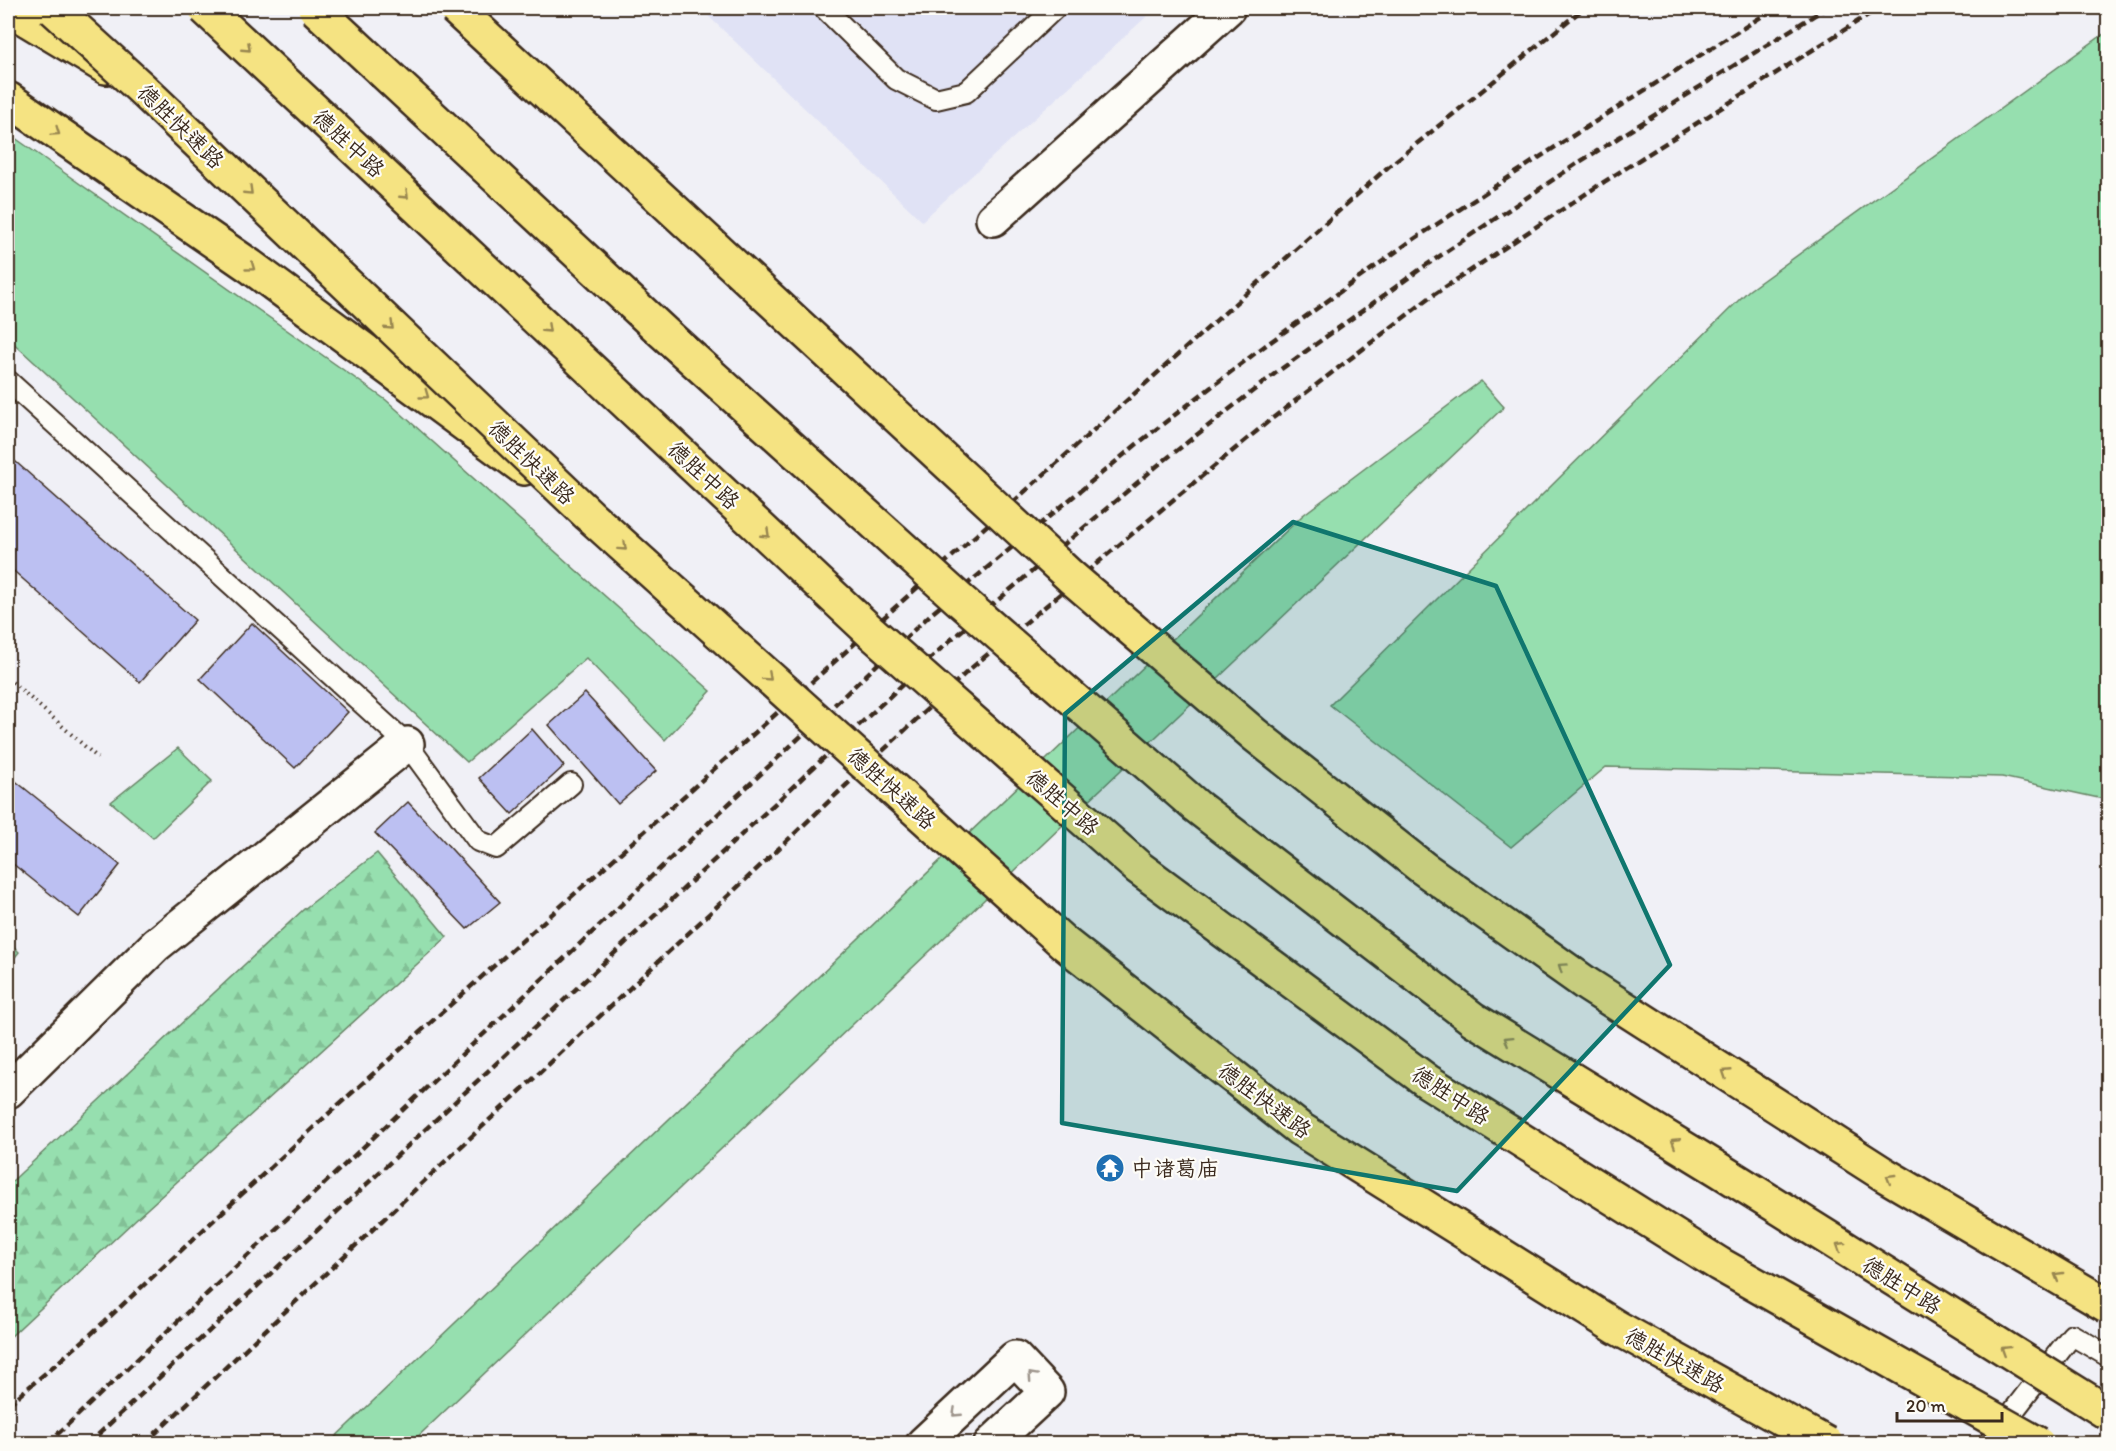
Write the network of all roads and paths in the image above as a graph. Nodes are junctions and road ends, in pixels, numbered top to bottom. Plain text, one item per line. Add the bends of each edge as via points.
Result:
1 (8, 8) edge
2 (53, 8) edge
3 (205, 8) edge
4 (315, 8) edge
5 (455, 8) edge
6 (824, 8) edge
7 (1055, 8) edge
8 (1228, 8) edge
9 (141, 88) junction
10 (8, 99) edge
11 (993, 219) dead end
12 (8, 381) edge
13 (588, 515) junction
14 (8, 678) edge
15 (407, 744) junction
16 (98, 758) dead end
17 (571, 784) dead end
18 (8, 1091) edge
19 (2109, 1306) edge
20 (2109, 1356) edge
21 (2109, 1413) edge
22 (922, 1443) edge
23 (991, 1443) edge
24 (1827, 1443) edge
25 (1988, 1443) edge
26 (2038, 1443) edge

1 - 9 main road, bridge
2 - 9 main road, 德胜快速路, bridge
3 -> 26 main road, 德胜中路, bridge via 871,632 1139,868 1428,1082 1719,1264
21 -> 4 main road, 德胜中路, bridge via 1473,1018 1196,806 681,349
19 -> 5 main road, bridge via 1885,1175 1588,985 1422,868 1255,735 1071,577
6 - 7 lane via 896,79 936,99 966,92
8 - 11 street
9 -> 13 main road, 德胜快速路, bridge
10 -> 13 main road, bridge via 250,266
12 - 15 lane
13 -> 24 main road, 德胜快速路, bridge via 1064,943 1300,1129 1616,1328
14 - 16 path
15 - 17 lane via 478,842 496,848
15 - 18 street via 156,945
20 - 25 lane via 2072,1335
23 -> 22 street via 1047,1392 1015,1358

